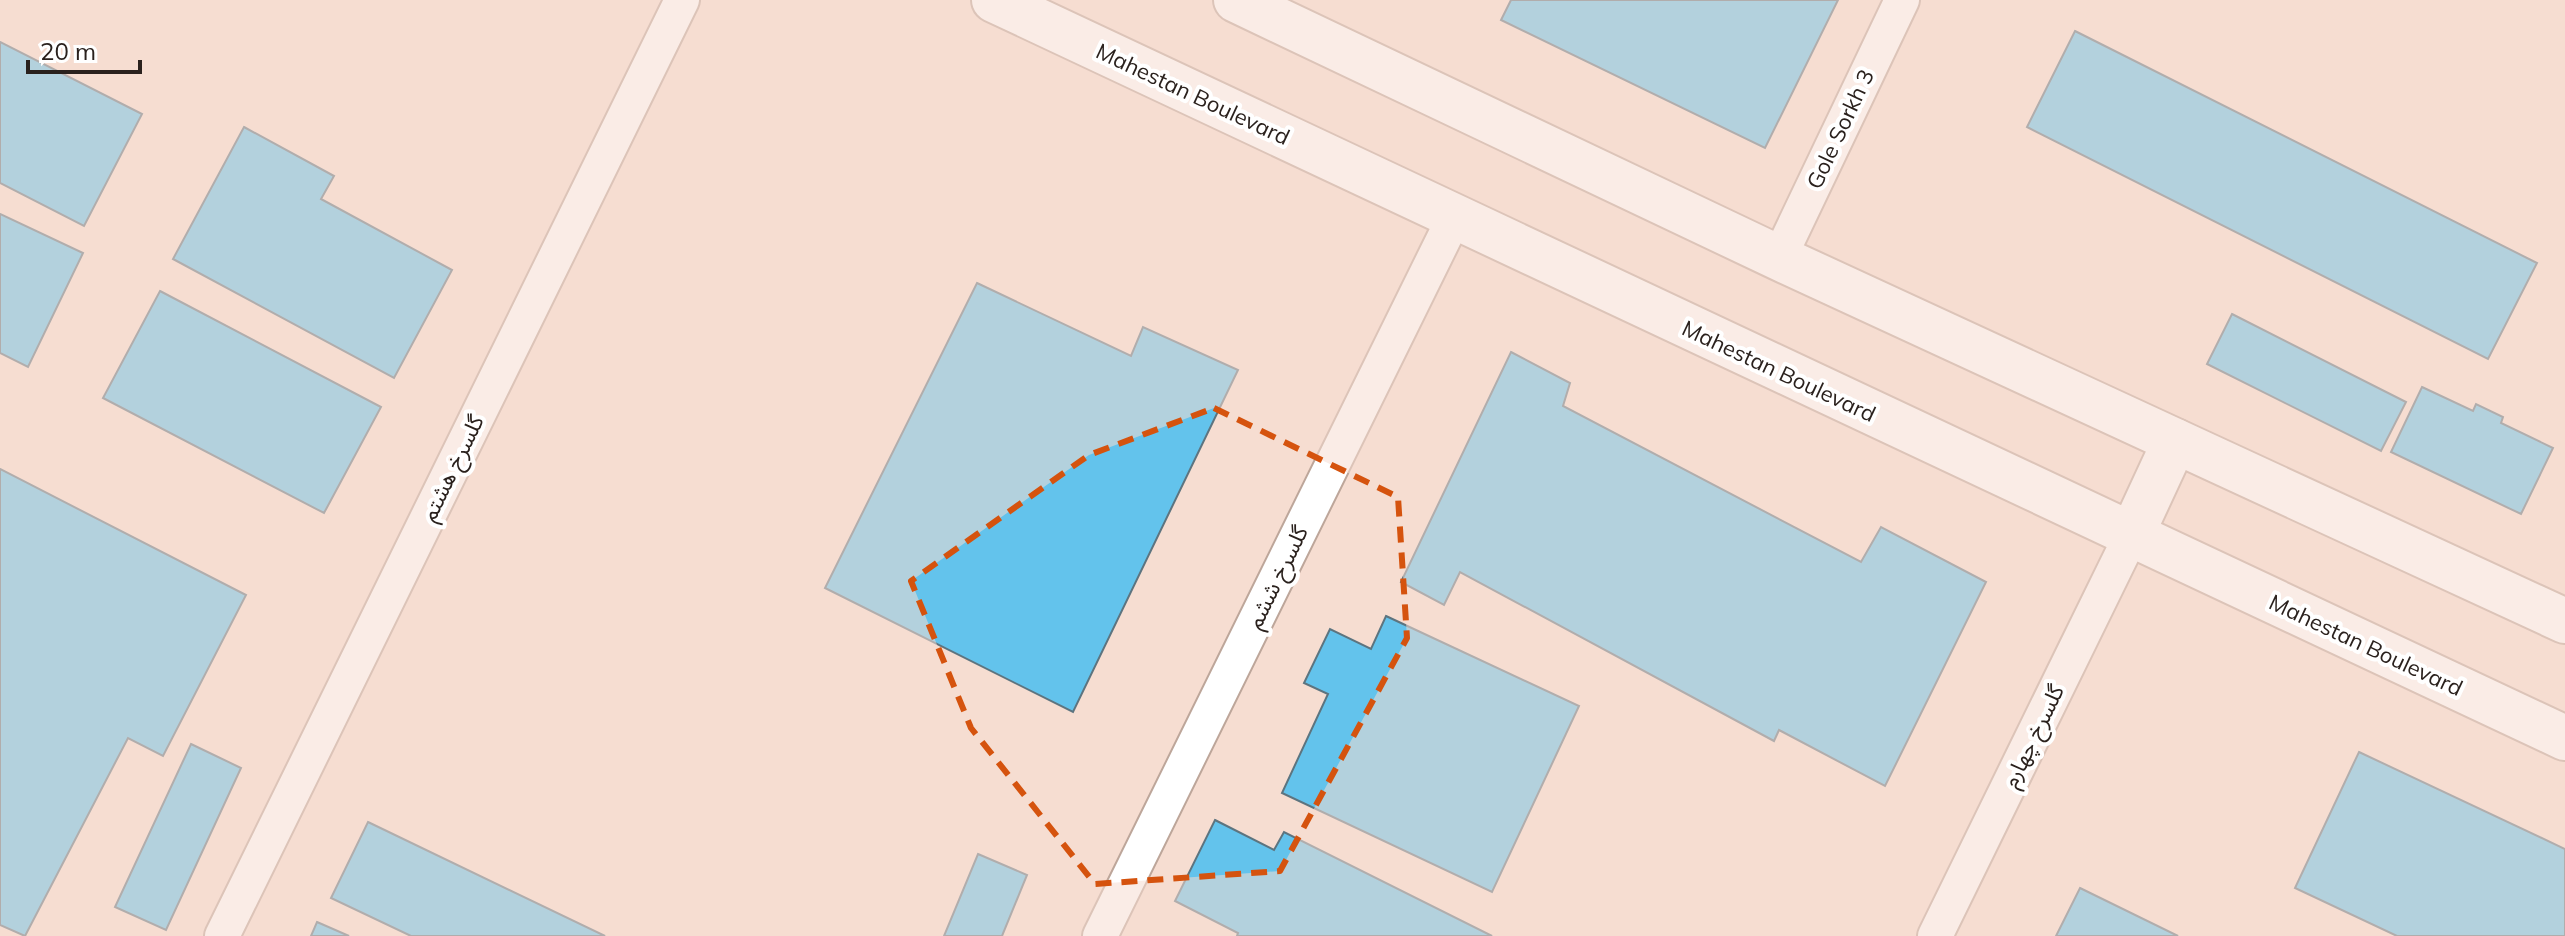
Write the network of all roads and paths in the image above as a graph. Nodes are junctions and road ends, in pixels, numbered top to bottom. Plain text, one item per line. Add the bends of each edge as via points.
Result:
1 (682, 0) edge
2 (994, 0) edge
3 (1236, 0) edge
4 (1902, 0) edge
5 (1454, 218) junction
6 (1779, 258) junction
7 (2175, 441) junction
8 (2131, 536) junction
9 (2565, 621) edge
10 (2565, 738) edge
11 (222, 936) edge
12 (1100, 936) edge
13 (1935, 936) edge

1 - 11 street, گلسرخ هشتم
2 - 5 street, Mahestan Boulevard
3 - 6 street
4 - 6 street, Gole Sorkh 3
5 - 8 street, Mahestan Boulevard
5 - 12 street, گلسرخ ششم
6 - 7 street
7 - 8 street
7 - 9 street
8 - 10 street, Mahestan Boulevard
8 - 13 street, گلسرخ چهارم

